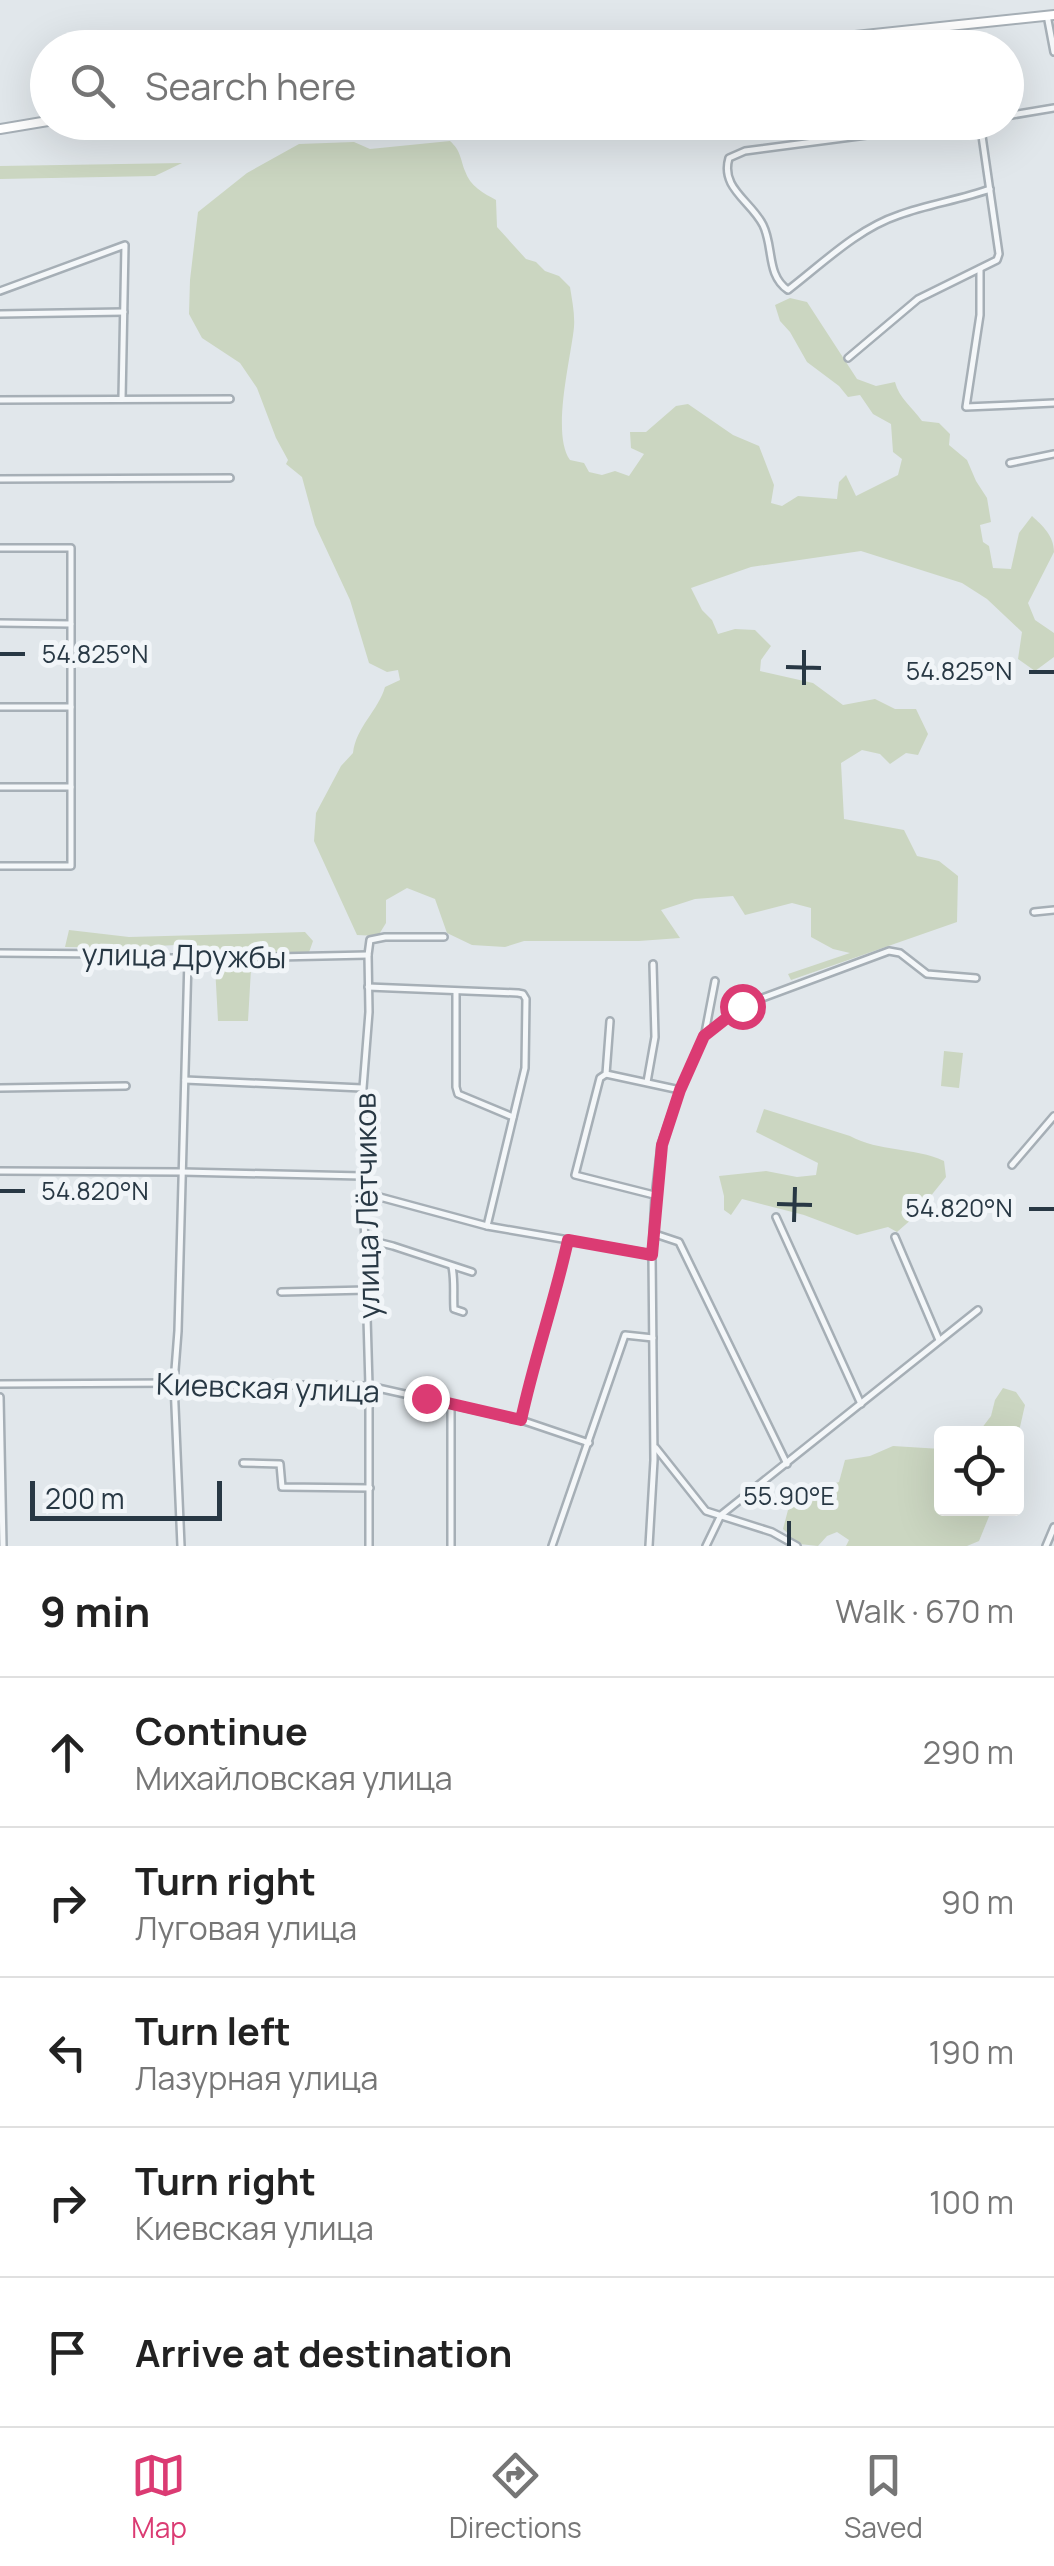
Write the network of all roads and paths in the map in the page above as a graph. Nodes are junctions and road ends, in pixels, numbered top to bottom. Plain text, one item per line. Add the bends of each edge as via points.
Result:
1 (1050, 15) edge
2 (910, 30) edge
3 (1054, 52) edge
4 (1054, 108) edge
5 (1024, 113) edge
6 (30, 124) edge
7 (0, 129) edge
8 (825, 140) edge
9 (983, 140) edge
10 (990, 189) junction
11 (980, 269) junction
12 (0, 291) edge
13 (124, 312) junction
14 (0, 314) edge
15 (848, 358) dead end
16 (122, 399) junction
17 (230, 399) dead end
18 (0, 400) edge
19 (1054, 403) edge
20 (1054, 454) edge
21 (1010, 464) dead end
22 (230, 478) dead end
23 (0, 479) edge
24 (0, 548) edge
25 (0, 623) edge
26 (71, 624) junction
27 (0, 707) edge
28 (71, 707) junction
29 (0, 787) edge
30 (71, 787) junction
31 (0, 866) edge
32 (1054, 910) edge
33 (1034, 912) dead end
34 (444, 937) dead end
35 (0, 953) edge
36 (368, 956) junction
37 (188, 959) junction
38 (653, 964) dead end
39 (976, 978) dead end
40 (714, 982) dead end
41 (368, 987) junction
42 (456, 990) junction
43 (610, 1021) dead end
44 (704, 1036) junction
45 (606, 1074) junction
46 (185, 1080) junction
47 (648, 1082) junction
48 (126, 1086) dead end
49 (0, 1088) edge
50 (363, 1088) junction
51 (680, 1090) junction
52 (512, 1116) junction
53 (1054, 1116) edge
54 (1012, 1165) dead end
55 (0, 1171) edge
56 (182, 1172) junction
57 (363, 1176) junction
58 (365, 1194) junction
59 (655, 1196) junction
60 (776, 1216) dead end
61 (487, 1226) junction
62 (654, 1233) junction
63 (895, 1237) dead end
64 (568, 1240) junction
65 (366, 1244) junction
66 (652, 1255) junction
67 (452, 1267) junction
68 (472, 1272) dead end
69 (367, 1290) junction
70 (281, 1292) dead end
71 (978, 1310) dead end
72 (463, 1312) dead end
73 (652, 1338) junction
74 (939, 1341) junction
75 (174, 1382) junction
76 (0, 1384) edge
77 (369, 1386) junction
78 (0, 1398) edge
79 (451, 1404) junction
80 (862, 1404) junction
81 (521, 1420) junction
82 (589, 1443) junction
83 (654, 1445) junction
84 (243, 1463) dead end
85 (786, 1464) junction
86 (0, 1480) edge
87 (370, 1488) junction
88 (721, 1515) junction
89 (1054, 1526) edge
90 (2, 1546) edge
91 (182, 1546) edge
92 (369, 1546) edge
93 (451, 1546) edge
94 (552, 1546) edge
95 (648, 1546) edge
96 (706, 1546) edge
97 (797, 1546) edge
98 (1046, 1546) edge

1 - 2 main road
1 - 3 street
4 - 5 street
6 - 7 main road
8 - 10 street via 746,150 729,158 725,170 763,225 772,269 788,290 868,229
9 - 10 street
10 - 11 street via 999,254
11 - 15 street via 918,299
11 - 19 street via 966,407
12 - 13 street via 126,245
13 - 14 street
13 - 16 street
16 - 17 street
16 - 18 street
20 - 21 street
22 - 23 street
24 - 26 street via 71,548
25 - 26 street
26 - 28 street
27 - 28 street
28 - 30 street
29 - 30 street
30 - 31 street via 72,866
32 - 33 street
34 - 36 street via 370,940
35 - 37 street, улица Дружбы
36 - 37 street, улица Дружбы
36 - 41 street, улица Лётчиков
37 - 46 street
38 - 47 street via 655,1037
39 - 44 street via 928,974 888,950 742,1006
40 - 44 street
41 - 42 street
41 - 50 street, улица Лётчиков
42 - 52 street via 458,1094
42 - 52 street via 526,999 525,1068
43 - 45 street
44 - 51 street
45 - 47 street
45 - 59 street via 575,1175
46 - 50 street
46 - 56 street
47 - 51 street
48 - 49 street
50 - 57 street, улица Лётчиков
51 - 59 street
52 - 61 street
53 - 54 street
55 - 56 street
56 - 57 street
56 - 75 street
57 - 58 street, улица Лётчиков
58 - 61 street
58 - 65 street, улица Лётчиков
59 - 62 street
60 - 80 street
61 - 64 street
62 - 66 street
62 - 85 street via 679,1242
63 - 74 street
64 - 66 street
64 - 81 street
65 - 67 street via 394,1246
65 - 69 street, улица Лётчиков
66 - 73 street
67 - 68 street
67 - 72 street via 453,1306
69 - 70 street
69 - 77 street, улица Лётчиков
71 - 74 street
73 - 82 street via 626,1335
73 - 83 street
74 - 80 street
75 - 76 street, Киевская улица
75 - 77 street, Киевская улица
75 - 91 street
77 - 79 street, Киевская улица
77 - 87 street, улица Лётчиков
78 - 86 street
79 - 81 street, Киевская улица
79 - 93 street
80 - 85 street
81 - 82 street, Киевская улица
82 - 94 street
83 - 88 street via 706,1511
83 - 95 street
84 - 87 street via 280,1464 282,1488
85 - 88 street
86 - 90 street
87 - 92 street, улица Лётчиков
88 - 96 street
88 - 97 street
89 - 98 street

